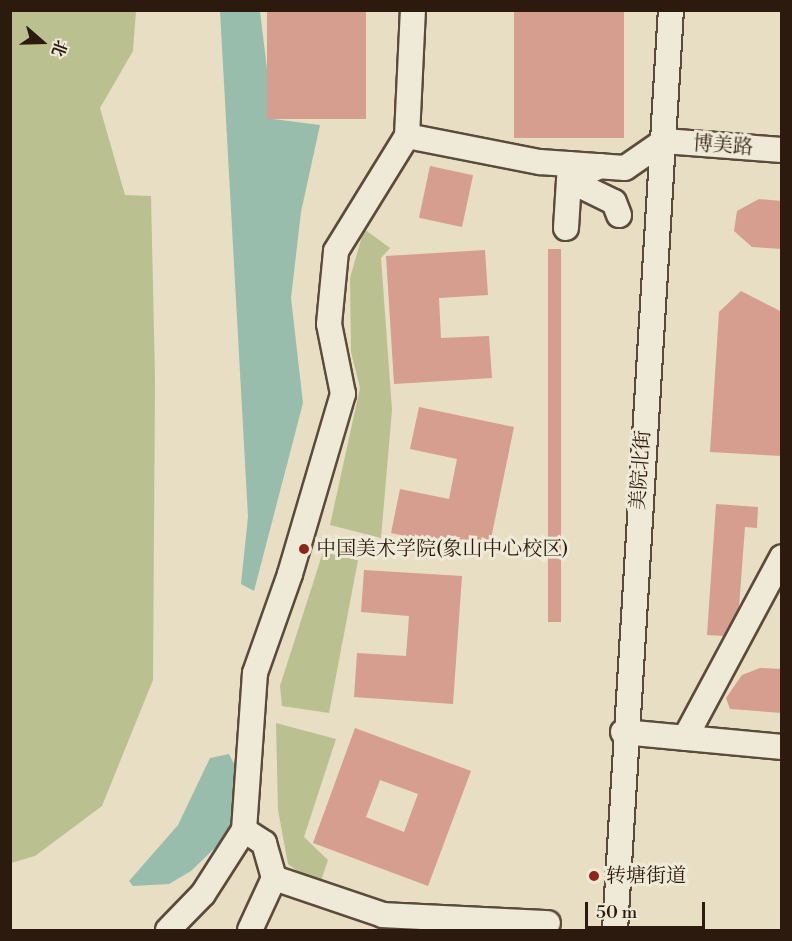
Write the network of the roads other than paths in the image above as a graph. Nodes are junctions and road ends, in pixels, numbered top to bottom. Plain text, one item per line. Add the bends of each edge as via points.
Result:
1 (413, 10) edge
2 (671, 10) edge
3 (407, 136) junction
4 (664, 141) junction
5 (782, 150) edge
6 (570, 164) junction
7 (600, 166) junction
8 (619, 215) dead end
9 (566, 228) dead end
10 (782, 557) edge
11 (623, 732) junction
12 (685, 738) junction
13 (782, 747) edge
14 (244, 830) junction
15 (274, 878) junction
16 (548, 923) dead end
17 (168, 930) edge
18 (250, 930) edge
19 (615, 930) edge

1 - 3 street
2 - 4 street, 美院北街
3 - 6 street
3 - 14 street via 336,251 328,324 343,394 290,574 255,673
4 - 5 street, 博美路
4 - 7 street via 625,168
4 - 11 street, 美院北街
6 - 7 street
6 - 9 street
7 - 8 street via 584,174 583,187 615,202
10 - 12 street
11 - 12 street
11 - 19 street, 美院北街
12 - 13 street
14 - 15 street via 264,843
14 - 17 street via 202,894
15 - 16 street via 383,915
15 - 18 street

